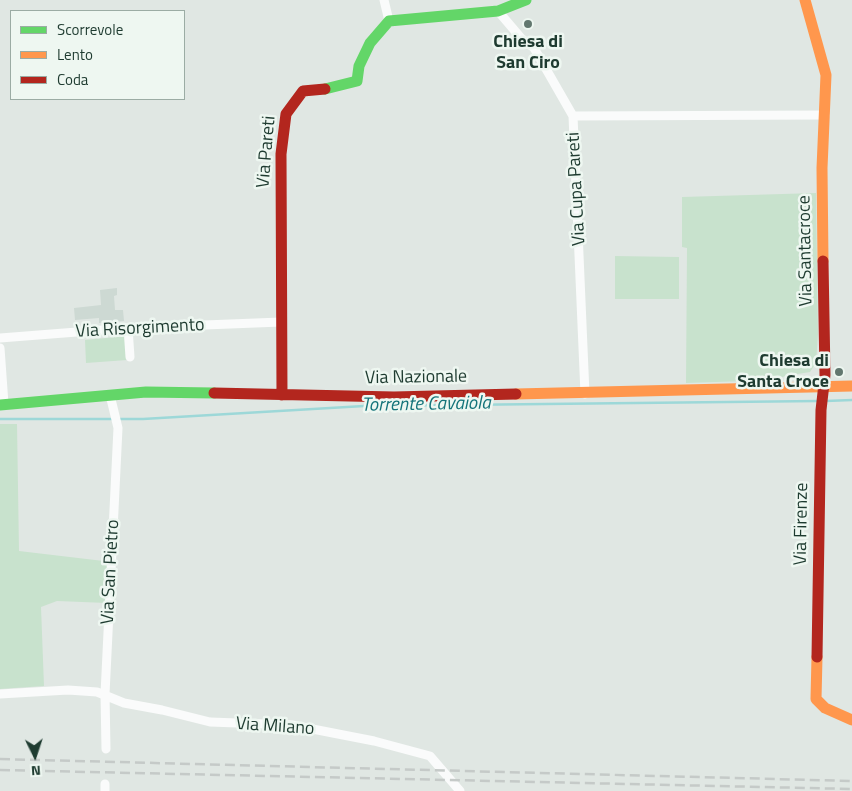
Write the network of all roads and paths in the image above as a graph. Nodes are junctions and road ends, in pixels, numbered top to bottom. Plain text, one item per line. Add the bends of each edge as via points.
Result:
1 (384, 0) edge
2 (526, 0) edge
3 (804, 0) edge
4 (498, 11) junction
5 (389, 21) junction
6 (825, 115) junction
7 (573, 116) junction
8 (281, 322) junction
9 (128, 328) junction
10 (0, 338) edge
11 (0, 348) edge
12 (130, 357) dead end
13 (852, 386) edge
14 (825, 389) junction
15 (585, 394) junction
16 (282, 395) junction
17 (112, 401) junction
18 (2, 405) edge
19 (0, 694) edge
20 (105, 694) junction
21 (852, 720) edge
22 (106, 749) dead end
23 (460, 791) edge

1 - 5 street
2 - 4 street
3 - 6 street, Via Santacroce via 826,75
4 - 5 street
4 - 7 street, Via Cupa Pareti via 534,48
5 - 8 street, Via Pareti via 370,43 359,66 357,81 303,92 286,114 281,154
6 - 7 street
6 - 14 street, Via Santacroce via 822,178
7 - 15 street, Via Cupa Pareti
8 - 9 street, Via Risorgimento
8 - 16 street, Via Pareti
9 - 10 street, Via Risorgimento
9 - 12 street
11 - 18 street
13 - 14 street, Via Nazionale
14 - 15 street, Via Nazionale
14 - 21 street, Via Firenze via 821,410 816,699 825,708
15 - 16 street, Via Nazionale
16 - 17 street, Via Nazionale via 174,392
17 - 18 street, Via Nazionale
17 - 20 street, Via San Pietro via 118,428
19 - 20 street, Via Milano via 68,690
20 - 22 street, Via San Pietro
20 - 23 street, Via Milano via 124,703 210,722 292,725 430,756

